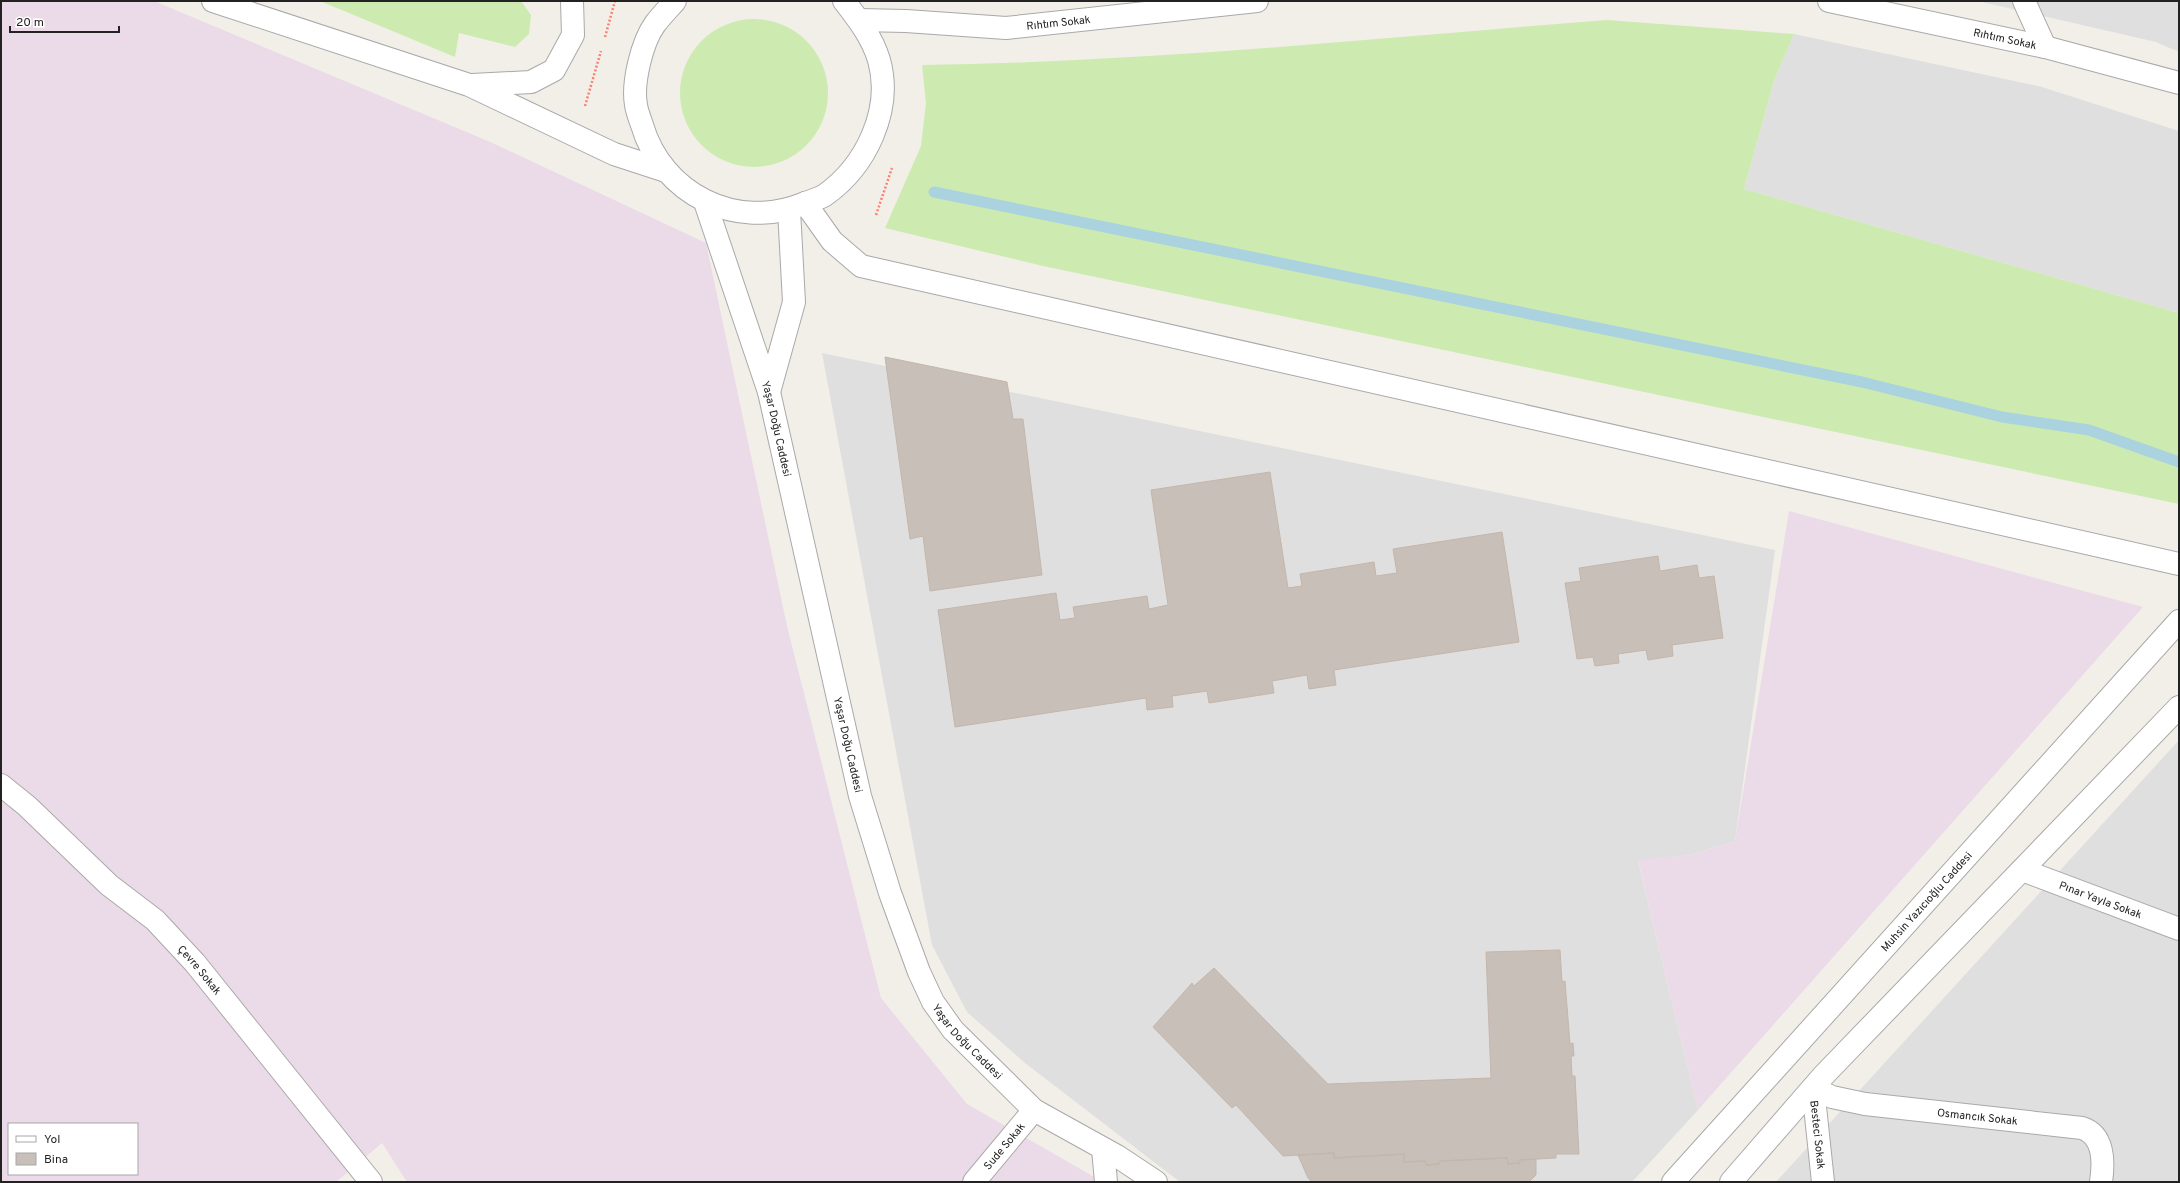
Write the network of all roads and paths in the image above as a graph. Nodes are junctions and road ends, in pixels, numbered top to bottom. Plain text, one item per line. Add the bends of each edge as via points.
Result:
1 (213, 1) edge
2 (572, 1) edge
3 (616, 1) edge
4 (675, 1) edge
5 (844, 1) edge
6 (1257, 1) edge
7 (1829, 1) edge
8 (2024, 1) edge
9 (859, 20) junction
10 (605, 38) dead end
11 (603, 46) dead end
12 (2045, 47) junction
13 (2179, 83) edge
14 (469, 86) junction
15 (583, 112) dead end
16 (666, 171) junction
17 (705, 202) junction
18 (797, 206) junction
19 (769, 392) junction
20 (2179, 564) edge
21 (2179, 621) edge
22 (2179, 707) edge
23 (1, 785) edge
24 (2022, 870) junction
25 (2179, 928) edge
26 (1813, 1088) junction
27 (1034, 1110) junction
28 (1103, 1149) junction
29 (370, 1182) edge
30 (974, 1182) edge
31 (1106, 1182) edge
32 (1156, 1182) edge
33 (1672, 1182) edge
34 (1731, 1182) edge
35 (1823, 1182) edge
36 (2101, 1182) edge

1 - 14 street
2 - 14 street via 573,35 554,70 531,82
3 - 10 path
4 - 16 street via 654,25 638,63 636,104 647,144
5 - 9 street
6 - 9 street, Rıhtım Sokak via 1006,28
7 - 12 street, Rıhtım Sokak
8 - 12 street
9 - 18 street via 879,61 883,96 875,132 855,168 824,195
11 - 15 path
12 - 13 street, Rıhtım Sokak
14 - 16 street via 614,154
16 - 17 street via 671,178
17 - 18 street via 745,213
17 - 19 street, Yaşar Doğu Caddesi
18 - 19 street via 794,302
18 - 20 street via 861,266
19 - 27 street, Yaşar Doğu Caddesi via 860,796 905,936 933,1002 953,1030
21 - 33 street, Muhsin Yazıcıoğlu Caddesi
22 - 24 street
23 - 29 street, Çevre Sokak via 27,806 109,885 155,920 195,963
24 - 25 street, Pınar Yayla Sokak
24 - 26 street
26 - 34 street
26 - 35 street, Besteci Sokak
26 - 36 street, Osmancık Sokak via 1832,1097 1865,1104 2090,1130 2096,1136 2102,1156
27 - 28 street, Yaşar Doğu Caddesi
27 - 30 street, Sude Sokak
28 - 31 street
28 - 32 street, Yaşar Doğu Caddesi

